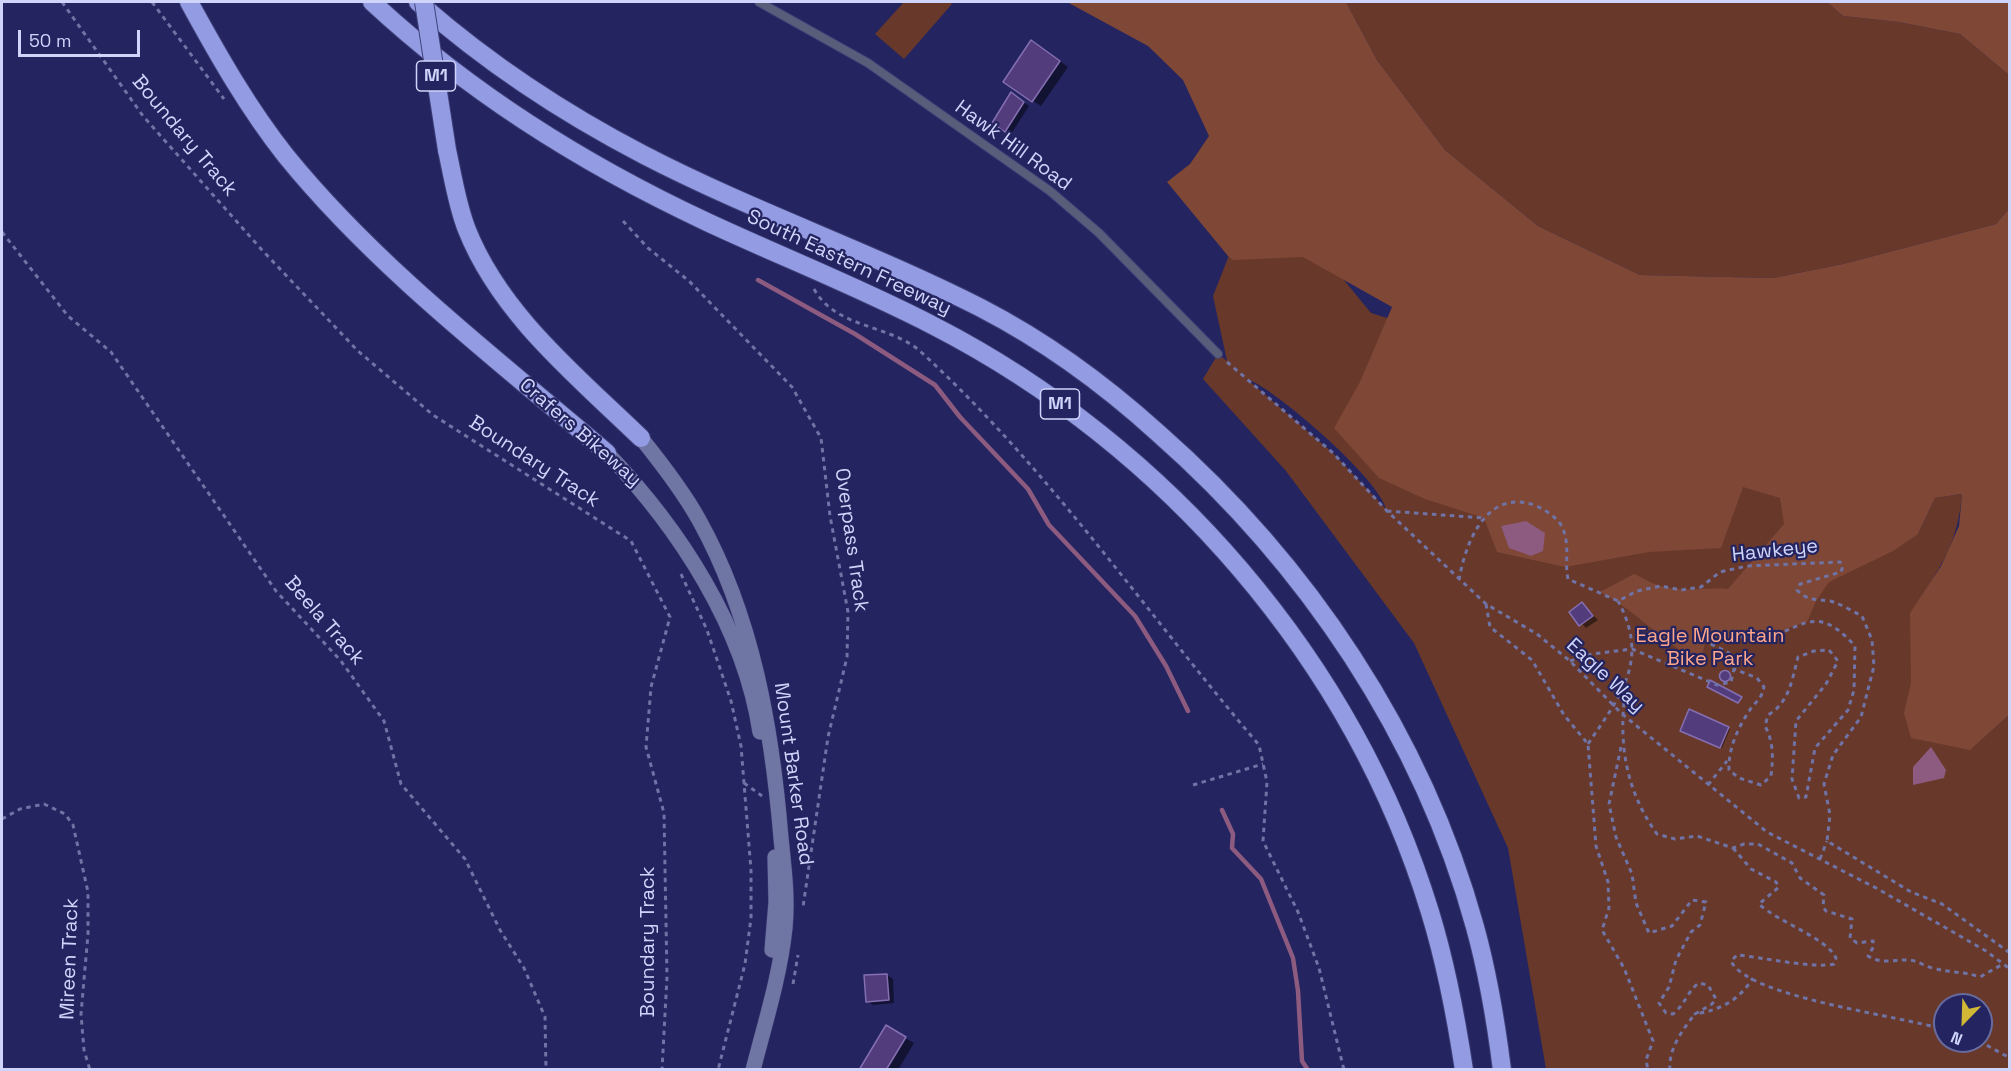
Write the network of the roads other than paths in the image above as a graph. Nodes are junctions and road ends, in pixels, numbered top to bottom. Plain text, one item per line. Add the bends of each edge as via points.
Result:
1 (189, 2) edge
2 (372, 2) edge
3 (418, 2) edge
4 (424, 2) edge
5 (759, 2) edge
6 (1218, 354) road end
7 (641, 438) joint
8 (607, 453) joint
9 (744, 1070) edge
10 (753, 1070) edge
11 (1464, 1070) edge
12 (1502, 1070) edge

1 - 8 highway via 244,96 286,155 324,198 418,292
2 - 11 highway, South Eastern Freeway / M1 via 484,94 553,140 706,222 861,289 948,333 1087,422 1152,477 1214,538 1269,604 1320,676 1363,751 1401,831 1430,912 1454,1003
3 - 12 highway, South Eastern Freeway / M1 via 498,64 642,154 877,257 986,310 1057,354 1126,404 1191,461 1308,592 1357,663 1400,737 1436,817 1475,927
4 - 7 highway, M1, bridge via 447,150 467,229 485,267 536,335
5 - 6 lane, Hawk Hill Road via 868,63 1050,191 1099,233
7 - 10 main road, Mount Barker Road via 699,520 726,580 760,680 772,743 787,879 785,928
8 - 9 main road, Mount Barker Road via 678,537 727,628 760,728 776,867 772,950

